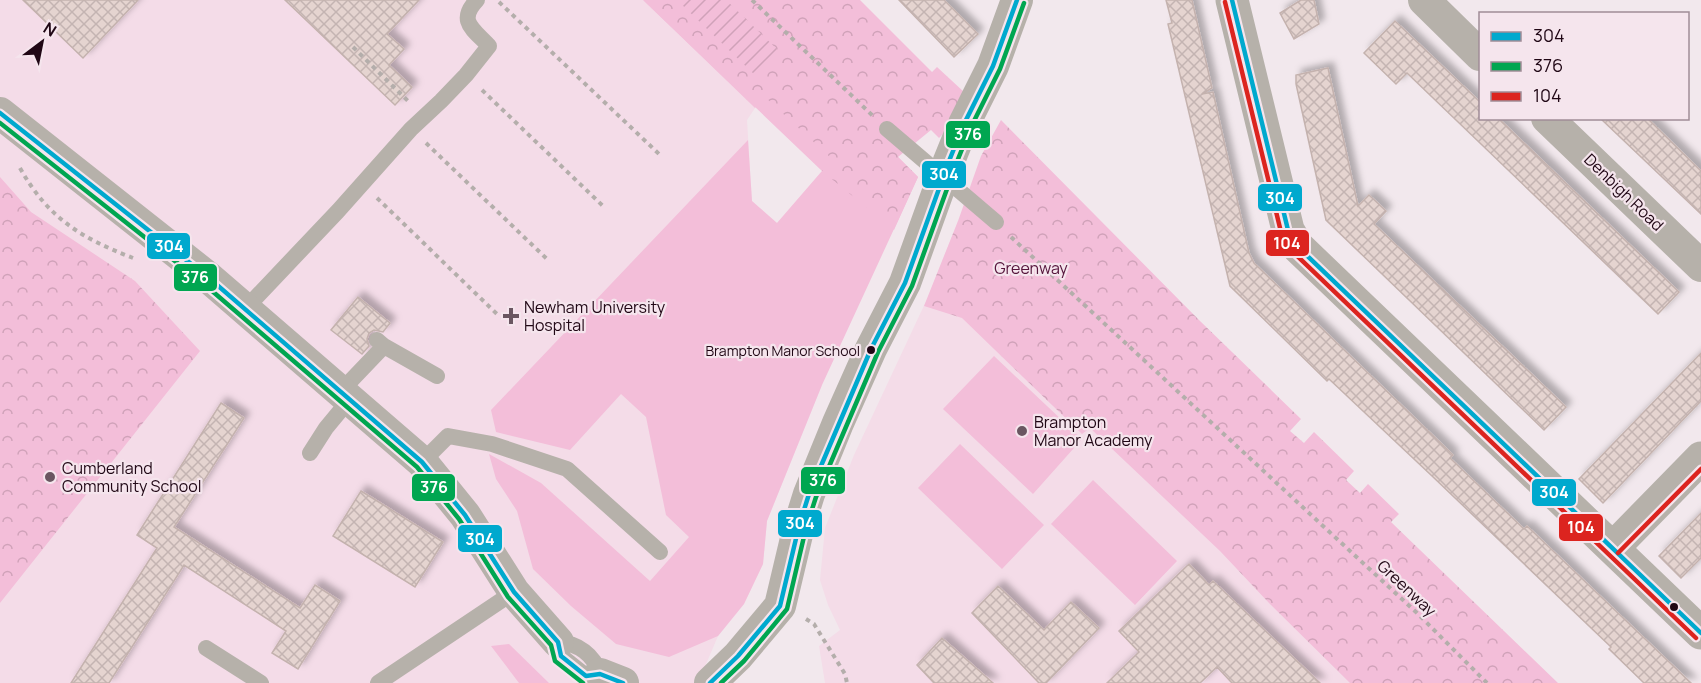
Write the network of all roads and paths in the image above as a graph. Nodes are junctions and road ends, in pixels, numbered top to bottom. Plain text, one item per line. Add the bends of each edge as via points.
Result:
1 (477, 0) edge
2 (752, 0) edge
3 (1017, 0) edge
4 (1233, 0) edge
5 (1424, 0) edge
6 (499, 2) dead end
7 (353, 47) dead end
8 (1479, 54) edge
9 (479, 87) dead end
10 (408, 101) dead end
11 (0, 113) edge
12 (1549, 120) edge
13 (887, 129) joint
14 (424, 141) dead end
15 (659, 154) dead end
16 (943, 177) junction
17 (374, 195) dead end
18 (604, 207) dead end
19 (996, 222) joint
20 (549, 261) dead end
21 (1701, 266) edge
22 (245, 309) junction
23 (499, 316) dead end
24 (437, 376) dead end
25 (345, 395) junction
26 (310, 453) dead end
27 (1701, 458) edge
28 (422, 462) junction
29 (1613, 548) junction
30 (660, 552) dead end
31 (514, 592) junction
32 (806, 619) dead end
33 (1701, 633) edge
34 (558, 642) joint
35 (206, 648) dead end
36 (612, 678) edge
37 (261, 683) edge
38 (378, 683) edge
39 (710, 683) edge
40 (847, 683) edge
41 (1487, 683) edge

1 - 22 lane via 466,15 468,24 489,46
2 - 13 path
3 - 16 street via 993,66
4 - 29 street via 1288,230 1298,247
5 - 8 street
6 - 15 path
7 - 10 path
9 - 18 path
11 - 22 street
12 - 21 street, Denbigh Road
13 - 16 lane
14 - 20 path
16 - 19 lane
16 - 39 street via 904,283 809,494 780,606
17 - 23 path
19 - 41 path, Greenway via 1417,613
22 - 25 street
24 - 25 lane via 380,343
25 - 26 lane
25 - 28 street
27 - 29 street
28 - 30 lane via 448,436 492,444 567,469
28 - 31 street via 465,515
29 - 33 street
31 - 34 street
31 - 38 lane
32 - 40 path via 814,624
34 - 36 lane via 572,642
35 - 37 lane

